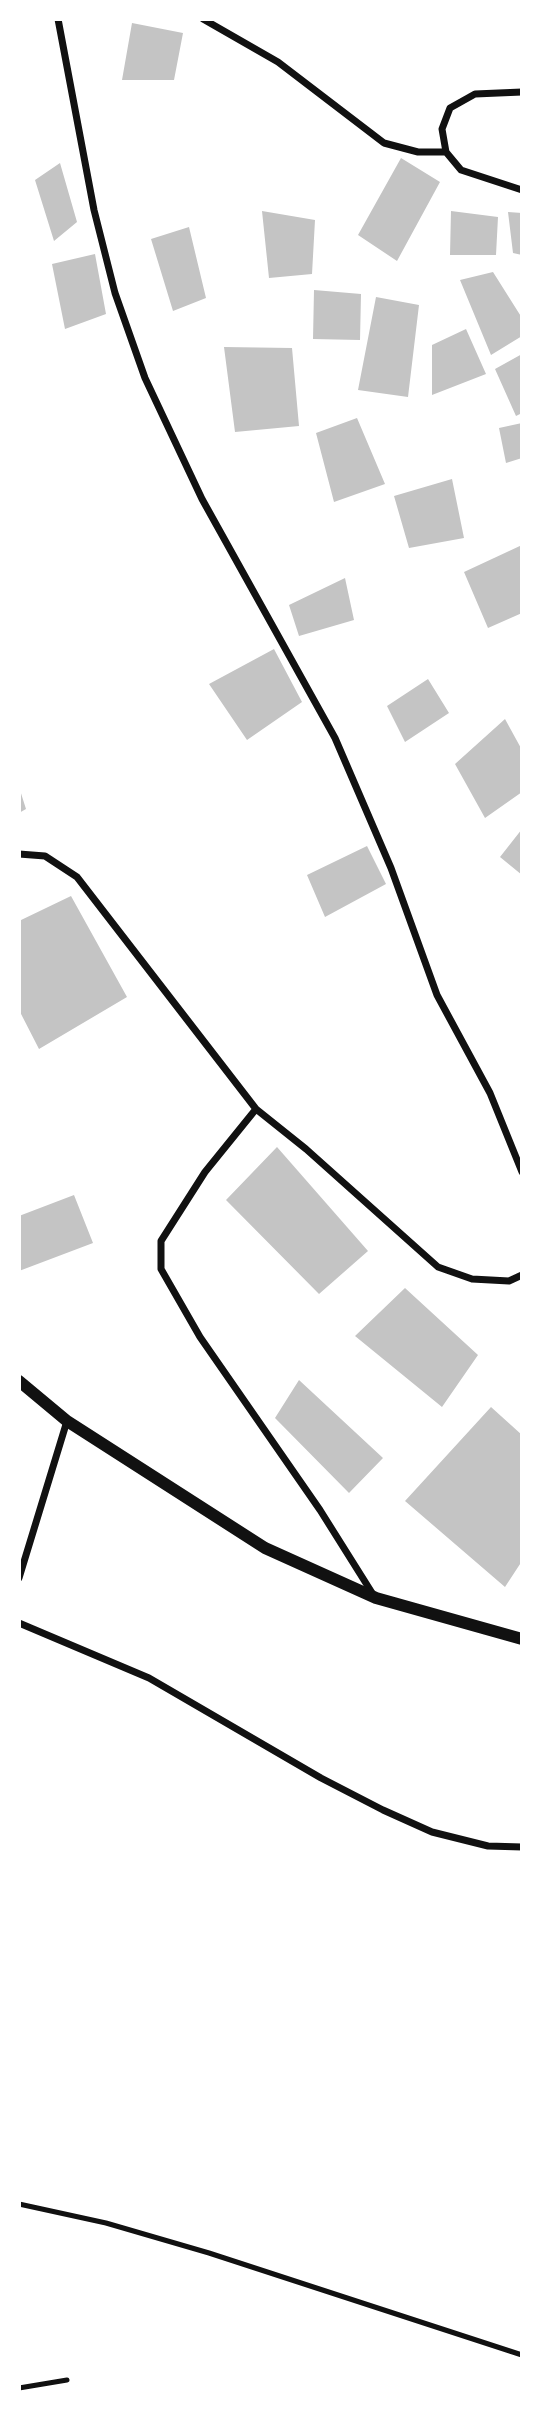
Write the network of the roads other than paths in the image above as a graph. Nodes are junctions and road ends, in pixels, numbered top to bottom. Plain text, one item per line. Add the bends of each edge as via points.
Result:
1 (58, 19) edge
2 (204, 19) edge
3 (522, 92) edge
4 (446, 152) junction
5 (522, 190) edge
6 (19, 853) edge
7 (256, 1110) junction
8 (522, 1172) edge
9 (522, 1275) edge
10 (19, 1381) edge
11 (67, 1421) junction
12 (19, 1578) edge
13 (376, 1598) junction
14 (19, 1623) edge
15 (522, 1639) edge
16 (522, 1847) edge
17 (19, 2204) edge
18 (522, 2355) edge
19 (67, 2380) dead end
20 (19, 2388) edge

1 - 8 street via 94,210 115,293 145,378 202,499 335,738 391,868 437,995 490,1093
2 - 4 street via 278,62 384,143 418,152
3 - 4 street via 475,94 450,108 442,129
4 - 5 street via 461,170
6 - 7 street via 45,856 77,877
7 - 9 street via 438,1267 472,1279 509,1281
7 - 13 street via 168,1225 161,1241 162,1269 200,1337
10 - 11 street
11 - 12 street
11 - 13 street via 265,1548
13 - 15 street
14 - 16 street via 149,1678 383,1810 443,1835 488,1846
17 - 18 lane via 197,2249
19 - 20 lane

